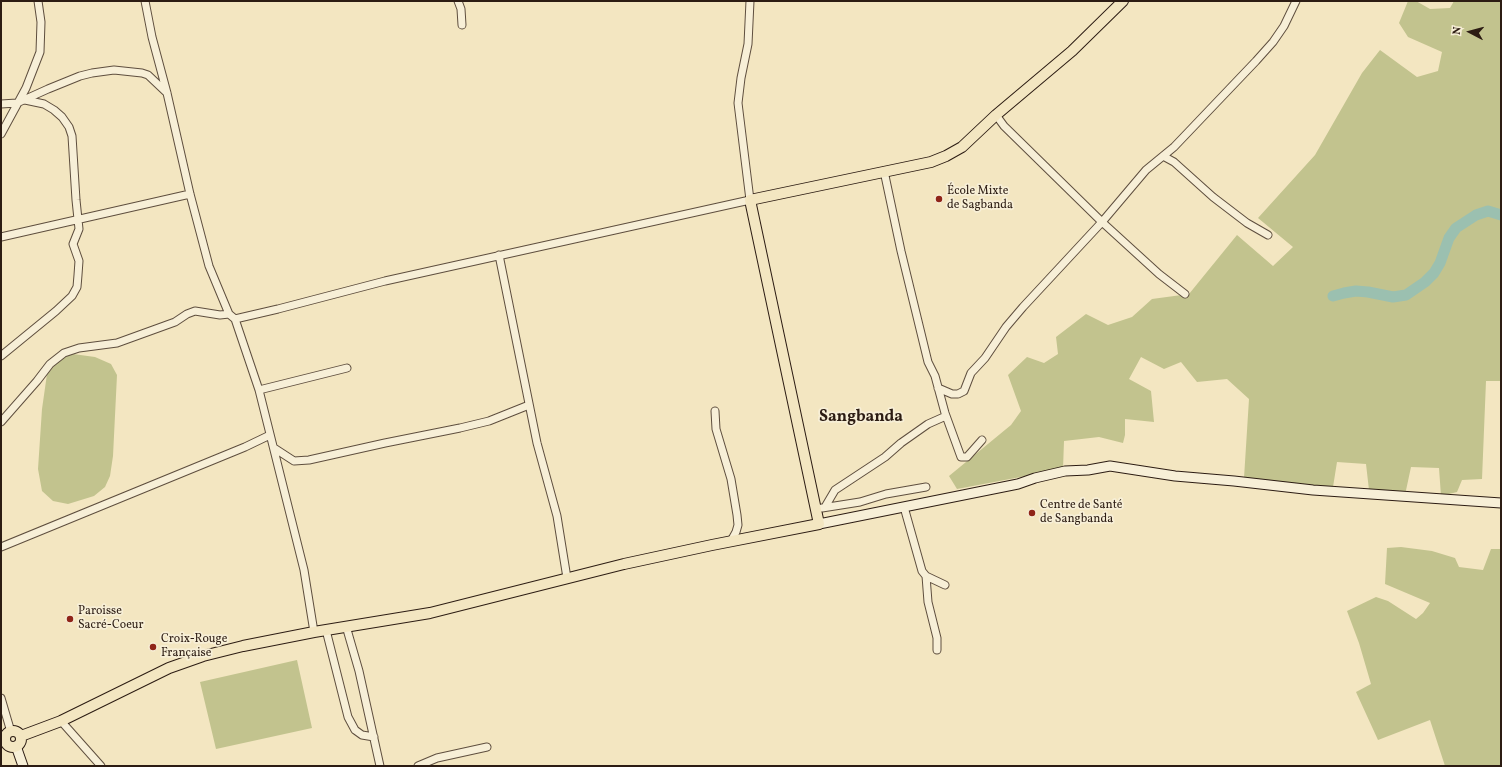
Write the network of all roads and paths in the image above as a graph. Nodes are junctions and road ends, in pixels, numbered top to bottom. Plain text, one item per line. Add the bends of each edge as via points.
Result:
1 (38, 1) edge
2 (145, 1) edge
3 (458, 1) edge
4 (750, 1) edge
5 (1123, 1) edge
6 (1296, 1) edge
7 (462, 25) dead end
8 (167, 93) junction
9 (25, 100) junction
10 (17, 103) junction
11 (1, 104) edge
12 (996, 115) junction
13 (1, 134) edge
14 (1163, 156) junction
15 (884, 171) junction
16 (190, 194) junction
17 (750, 200) junction
18 (78, 220) junction
19 (1102, 222) junction
20 (1268, 235) dead end
21 (1, 237) edge
22 (499, 255) junction
23 (1185, 294) dead end
24 (229, 314) junction
25 (235, 319) junction
26 (1, 356) edge
27 (347, 368) dead end
28 (938, 388) junction
29 (259, 390) junction
30 (529, 405) junction
31 (714, 412) dead end
32 (946, 416) junction
33 (1, 422) edge
34 (270, 435) junction
35 (982, 440) dead end
36 (274, 448) junction
37 (926, 487) dead end
38 (1501, 503) edge
39 (904, 507) junction
40 (821, 508) junction
41 (819, 524) junction
42 (731, 541) junction
43 (1, 547) edge
44 (926, 576) junction
45 (568, 578) junction
46 (945, 585) dead end
47 (346, 626) junction
48 (326, 630) junction
49 (314, 632) junction
50 (937, 650) dead end
51 (1, 698) edge
52 (62, 721) junction
53 (11, 732) junction
54 (21, 736) junction
55 (374, 737) junction
56 (8, 746) edge
57 (487, 747) dead end
58 (23, 766) edge
59 (101, 766) edge
60 (380, 766) edge
61 (418, 766) edge

1 - 10 street via 41,22 40,52 26,88
2 - 8 street
3 - 7 street
4 - 17 street via 748,44 738,103
5 - 12 main road via 1072,51
6 - 14 street via 1280,31 1256,62
8 - 9 street via 148,75 114,70 80,76
8 - 16 street
9 - 10 street
9 - 18 street via 44,104 54,110 69,127 74,146
10 - 11 street
10 - 13 street
12 - 15 main road via 962,147 946,156 931,162
12 - 19 street via 1004,126
14 - 19 street via 1146,170
14 - 20 street via 1179,166 1247,223
15 - 17 main road
15 - 28 street via 928,362
16 - 18 street
16 - 24 street via 209,266
17 - 22 street
17 - 40 main road
18 - 21 street
18 - 26 street via 79,228 73,244 79,261 77,287 72,296
19 - 23 street via 1158,274
19 - 28 street via 1006,327 985,358 971,373 964,391 952,394
22 - 25 street
22 - 30 street
24 - 25 street
24 - 33 street via 216,315 195,311 176,322 118,343 79,348 64,353 50,364
25 - 29 street
27 - 29 street
28 - 32 street
29 - 34 street
30 - 36 street via 460,428 309,460 294,461
30 - 45 street via 557,516
31 - 42 street via 737,515 738,525
32 - 35 street via 961,457 967,457
32 - 40 street via 928,424 885,457 835,490
34 - 36 street
34 - 43 street
36 - 49 street via 304,570
37 - 40 street
38 - 39 street via 1313,490 1175,476 1110,466 1057,473 1018,484
39 - 41 street
39 - 44 street via 920,566
40 - 41 main road
41 - 42 main road
42 - 45 main road
44 - 46 street
44 - 50 street
45 - 47 main road via 430,613
47 - 48 main road
47 - 55 street
48 - 49 main road
48 - 55 street via 348,717 355,730 362,735
49 - 52 main road via 203,656 176,666
51 - 53 street
52 - 54 main road
52 - 59 street
53 - 54 main road via 17,732
53 - 56 main road via 6,736
54 - 56 main road via 20,742
55 - 60 street
56 - 58 street
57 - 61 street via 437,758

